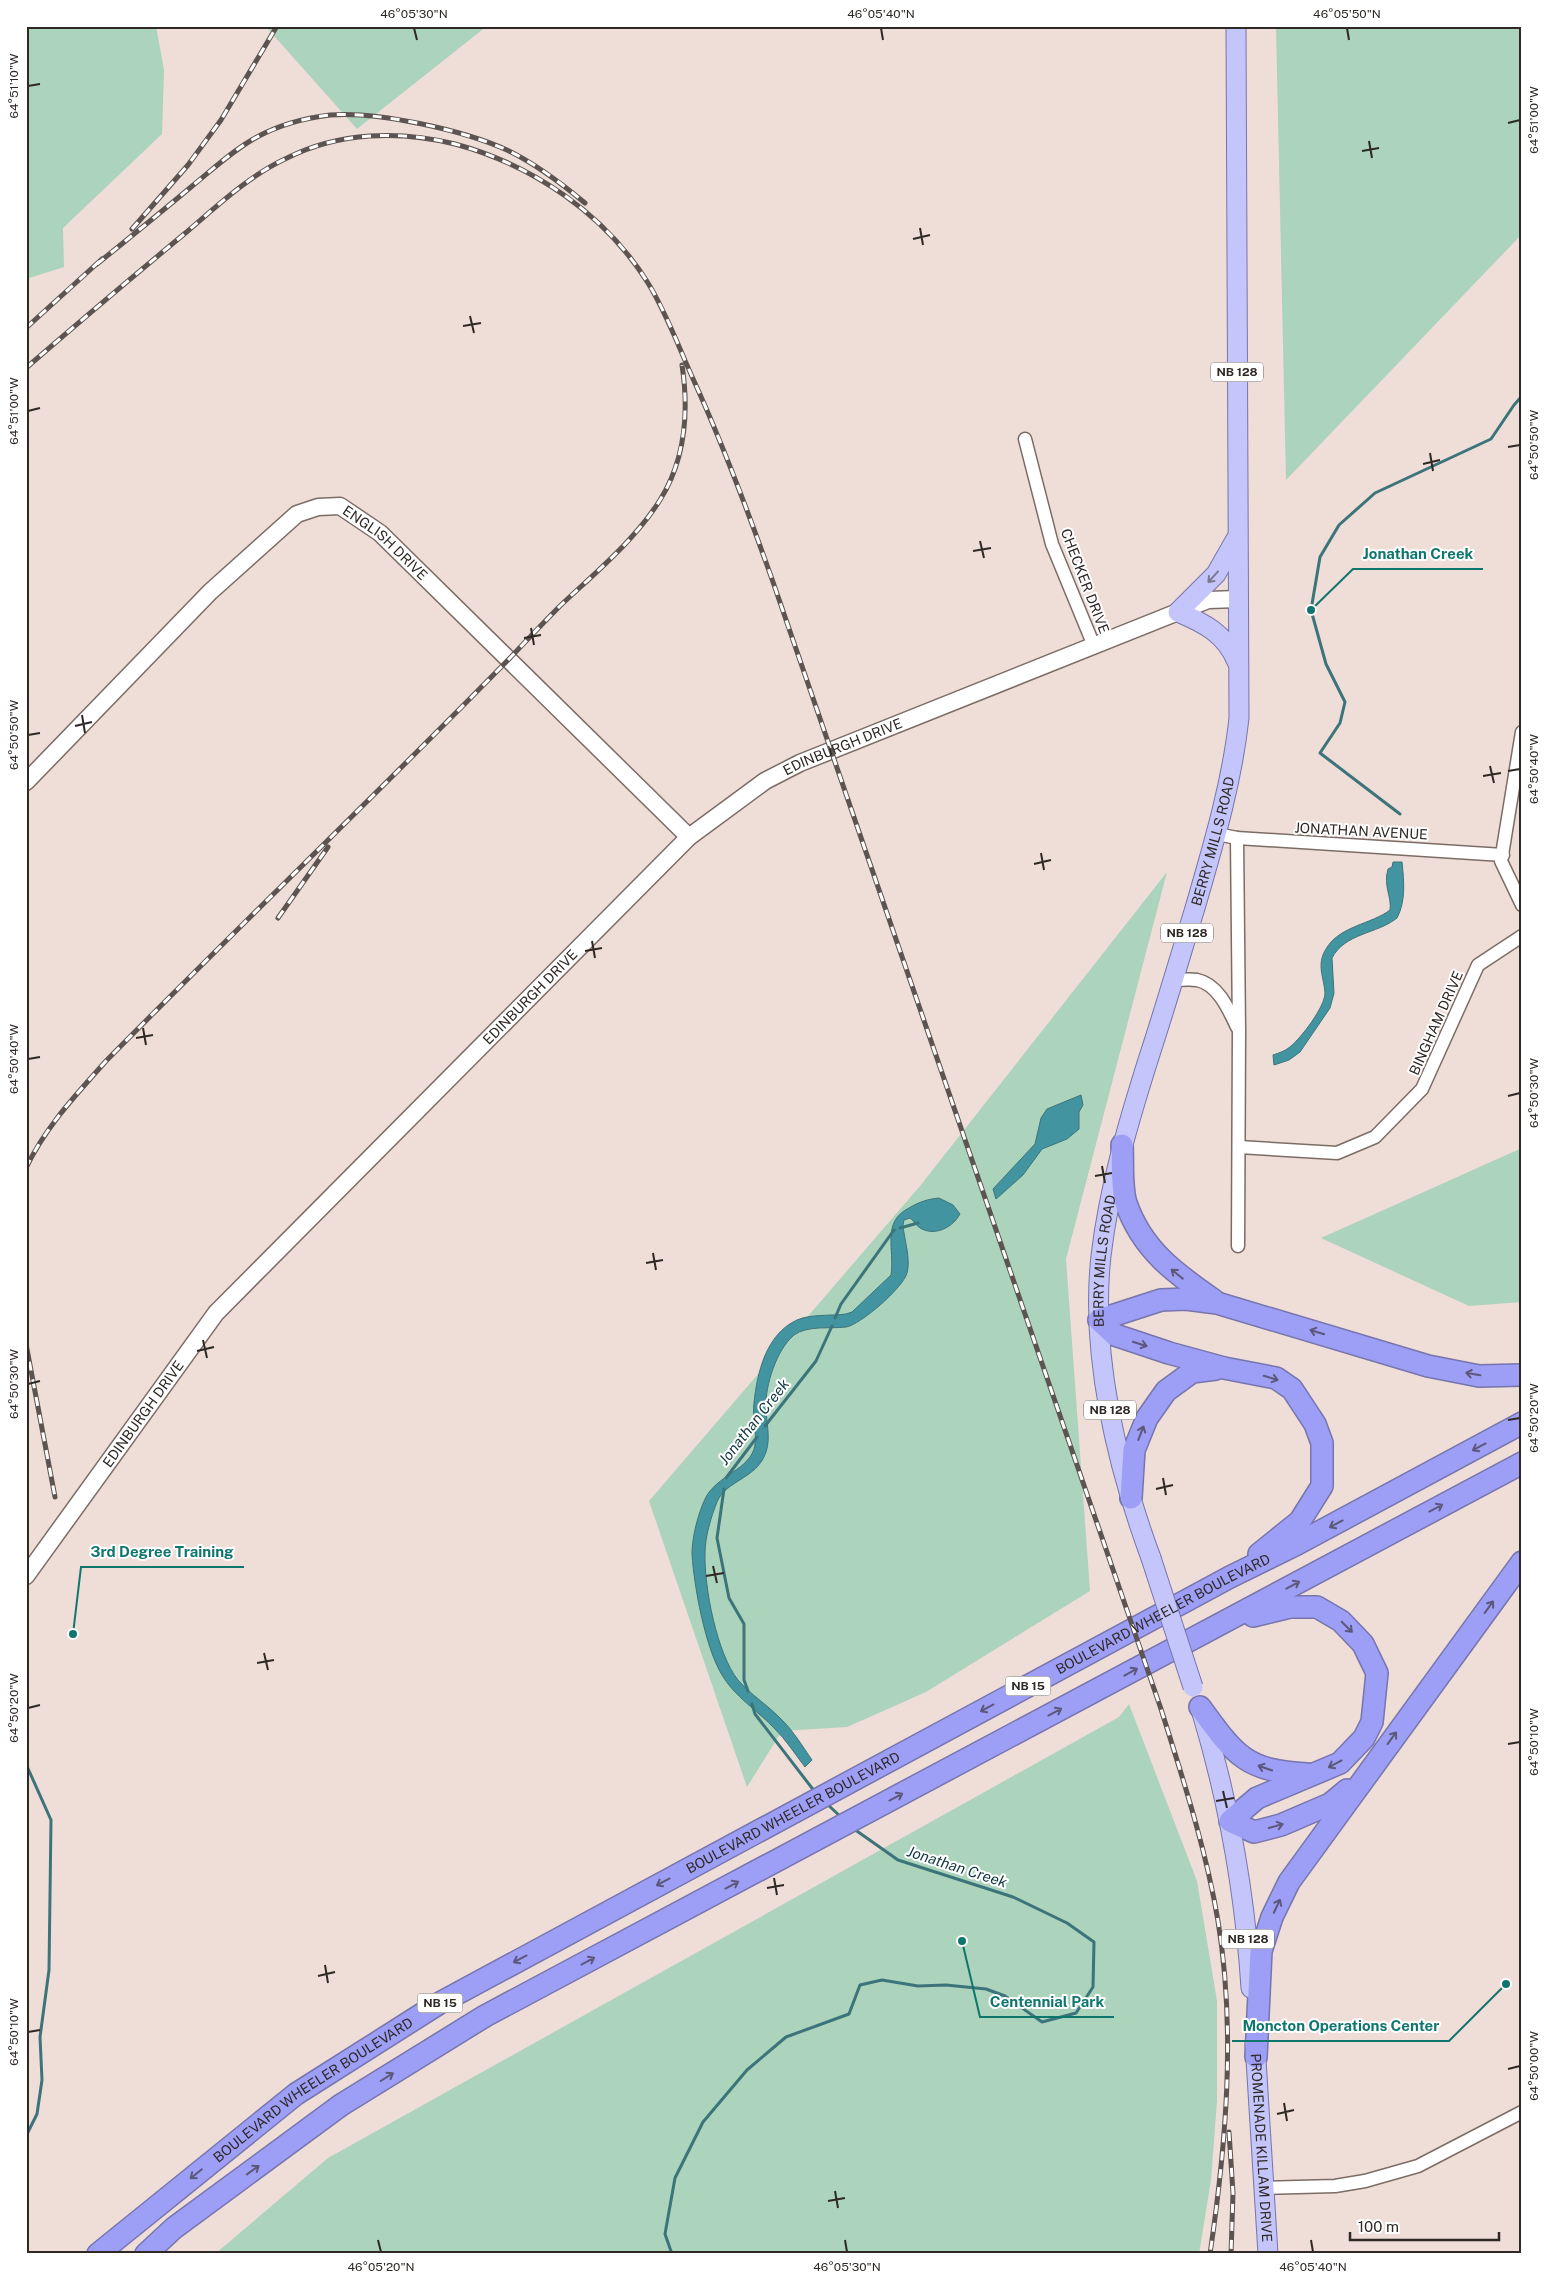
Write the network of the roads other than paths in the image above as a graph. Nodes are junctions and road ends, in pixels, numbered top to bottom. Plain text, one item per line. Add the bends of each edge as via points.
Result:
1 (1236, 26) edge
2 (1025, 439) dead end
3 (1238, 535) junction
4 (1238, 599) junction
5 (1178, 612) junction
6 (1094, 646) junction
7 (1239, 666) junction
8 (1522, 732) edge
9 (1518, 781) edge
10 (26, 782) edge
11 (1217, 834) junction
12 (689, 837) junction
13 (1237, 838) junction
14 (1503, 855) junction
15 (1522, 905) edge
16 (1522, 936) edge
17 (1173, 980) junction
18 (1239, 1031) junction
19 (1122, 1145) junction
20 (1239, 1147) junction
21 (1238, 1246) dead end
22 (1217, 1303) junction
23 (1099, 1320) junction
24 (1224, 1368) junction
25 (1522, 1375) edge
26 (1522, 1423) edge
27 (1522, 1463) edge
28 (1131, 1498) junction
29 (1522, 1562) edge
30 (26, 1576) edge
31 (1230, 1577) junction
32 (1219, 1624) junction
33 (1175, 1631) joint
34 (1200, 1707) junction
35 (1312, 1775) junction
36 (1363, 1777) junction
37 (1230, 1821) junction
38 (1256, 2057) junction
39 (1522, 2112) edge
40 (1262, 2188) junction
41 (98, 2254) edge
42 (146, 2254) edge
43 (1268, 2254) edge

1 - 3 main road, NB 128
2 - 6 street, CHECKER DRIVE via 1052,544
3 - 4 main road, NB 128
3 -> 5 main road via 1216,574
4 - 5 street, EDINBURGH DRIVE via 1208,600
4 - 7 main road, NB 128
5 - 6 street, EDINBURGH DRIVE
5 - 7 main road via 1207,624 1218,633
6 - 12 street, EDINBURGH DRIVE via 783,771 764,781
7 - 11 main road, BERRY MILLS ROAD / NB 128 via 1236,749
8 - 9 street
9 - 14 street
10 - 12 street, ENGLISH DRIVE via 210,592 297,514 318,507 340,506 380,533
11 - 13 street, JONATHAN AVENUE
11 - 17 main road, BERRY MILLS ROAD / NB 128
12 - 30 street, EDINBURGH DRIVE via 216,1313
13 - 14 street, JONATHAN AVENUE
13 - 18 street
14 - 15 street via 1501,861
16 - 20 street, BINGHAM DRIVE via 1478,965 1422,1089 1375,1138 1337,1153
17 - 18 street via 1199,980 1215,990
17 - 19 main road, BERRY MILLS ROAD / NB 128
18 - 20 street
22 -> 19 highway via 1161,1261 1139,1230 1126,1202
19 - 23 main road, BERRY MILLS ROAD / NB 128 via 1101,1258
20 - 21 street
22 - 23 highway via 1161,1300
25 -> 22 highway via 1479,1376 1428,1366
23 -> 24 highway via 1115,1336
23 - 28 main road, BERRY MILLS ROAD / NB 128 via 1110,1410 1120,1464
28 -> 24 highway via 1134,1450 1147,1418 1166,1391 1192,1372
24 -> 31 highway via 1276,1378 1292,1389 1315,1424 1322,1443 1322,1486 1300,1521
26 -> 31 highway, BOULEVARD WHEELER BOULEVARD / NB 15
32 -> 27 highway, BOULEVARD WHEELER BOULEVARD / NB 15
28 - 33 main road, BERRY MILLS ROAD / NB 128, bridge
36 -> 29 highway
31 -> 41 highway, BOULEVARD WHEELER BOULEVARD / NB 15 via 430,2009 296,2094
32 -> 35 highway via 1290,1607 1317,1607 1341,1621 1363,1644 1377,1673 1372,1722 1364,1738 1340,1763
42 -> 32 highway, BOULEVARD WHEELER BOULEVARD / NB 15 via 174,2228 341,2105 494,2012
33 - 34 main road, PROMENADE KILLAM DRIVE / NB 128, bridge
35 -> 34 highway via 1261,1768 1239,1756
34 - 37 main road, PROMENADE KILLAM DRIVE / NB 128
35 - 37 highway via 1257,1798
37 -> 36 highway via 1254,1832 1281,1825 1330,1804
38 -> 36 highway via 1262,1951 1272,1917 1289,1882
37 - 38 main road, PROMENADE KILLAM DRIVE / NB 128 via 1243,1891
38 - 40 main road, PROMENADE KILLAM DRIVE / NB 128
39 - 40 street via 1418,2166 1335,2186
40 - 43 main road, PROMENADE KILLAM DRIVE / NB 128

